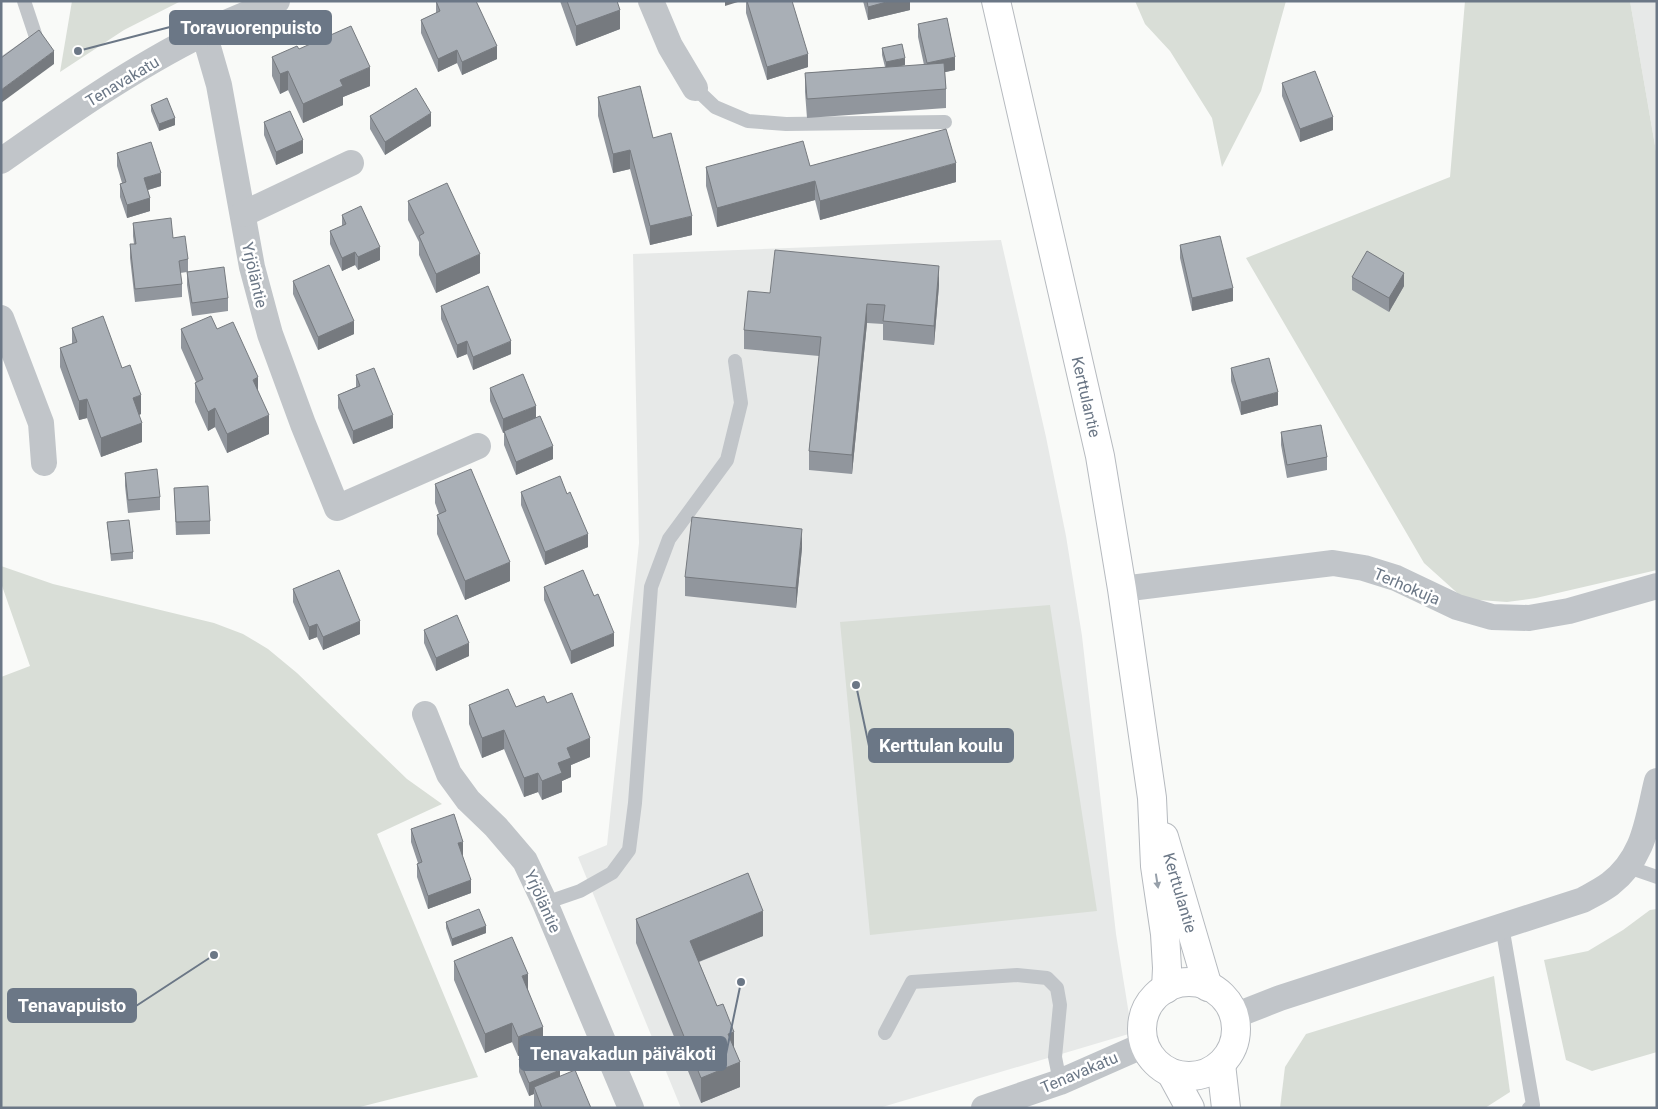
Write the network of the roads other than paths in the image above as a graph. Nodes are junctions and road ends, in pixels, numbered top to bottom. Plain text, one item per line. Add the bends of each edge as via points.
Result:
1 (24, 1) edge
2 (277, 1) edge
3 (651, 1) edge
4 (996, 1) edge
5 (204, 33) junction
6 (1, 65) edge
7 (695, 88) joint
8 (945, 122) dead end
9 (1, 161) edge
10 (351, 163) dead end
11 (243, 214) junction
12 (1, 318) edge
13 (735, 361) dead end
14 (478, 446) dead end
15 (44, 464) dead end
16 (1657, 586) edge
17 (1122, 589) junction
18 (425, 714) dead end
19 (1657, 781) edge
20 (1152, 798) junction
21 (1628, 867) junction
22 (1657, 878) edge
23 (545, 903) junction
24 (1502, 926) junction
25 (1208, 987) junction
26 (1166, 989) junction
27 (1234, 1016) junction
28 (886, 1033) dead end
29 (1144, 1045) junction
30 (1221, 1064) junction
31 (1171, 1073) junction
32 (1060, 1082) junction
33 (1032, 1101) edge
34 (631, 1108) edge
35 (984, 1108) edge
36 (1190, 1108) edge
37 (1226, 1108) edge
38 (1529, 1108) edge

1 - 6 lane via 37,40
2 - 5 street, Tenavakatu
3 - 7 street via 670,46
4 - 17 street, Kerttulantie via 1100,456
5 - 9 street, Tenavakatu via 152,61 61,118
5 - 11 street, Yrjöläntie via 219,85
7 - 8 lane via 715,107 748,121 786,124
10 - 11 street
11 - 14 street, Yrjöläntie via 252,267 270,334 337,508
12 - 15 street via 41,423
13 - 23 lane via 741,403 727,460 669,539 651,587 629,850 612,873 580,891
16 - 17 street, Terhokuja via 1569,611 1529,618 1492,617 1466,610 1396,578 1333,563
17 - 20 street, Kerttulantie
18 - 23 street, Yrjöläntie via 450,774 468,800 525,861
19 - 21 street via 1642,844
20 - 25 street, Kerttulantie
20 -> 26 street, Kerttulantie via 1155,866 1165,934
21 - 22 lane
21 - 24 street via 1610,884 1583,900
23 - 34 street, Yrjöläntie
24 - 27 street
24 - 38 lane via 1534,1105
25 - 26 street via 1182,983
25 - 27 street via 1224,999
26 - 29 street via 1152,1000 1146,1010 1142,1027
27 - 30 street via 1234,1042
28 - 32 lane via 912,982 1017,975 1047,978 1057,988 1060,1005 1055,1057
29 - 31 street via 1150,1057
29 - 32 street, Tenavakatu
30 - 31 street via 1198,1076
30 - 37 street
31 - 36 street
32 - 33 street, Tenavakatu
33 - 35 street, Tenavakatu

